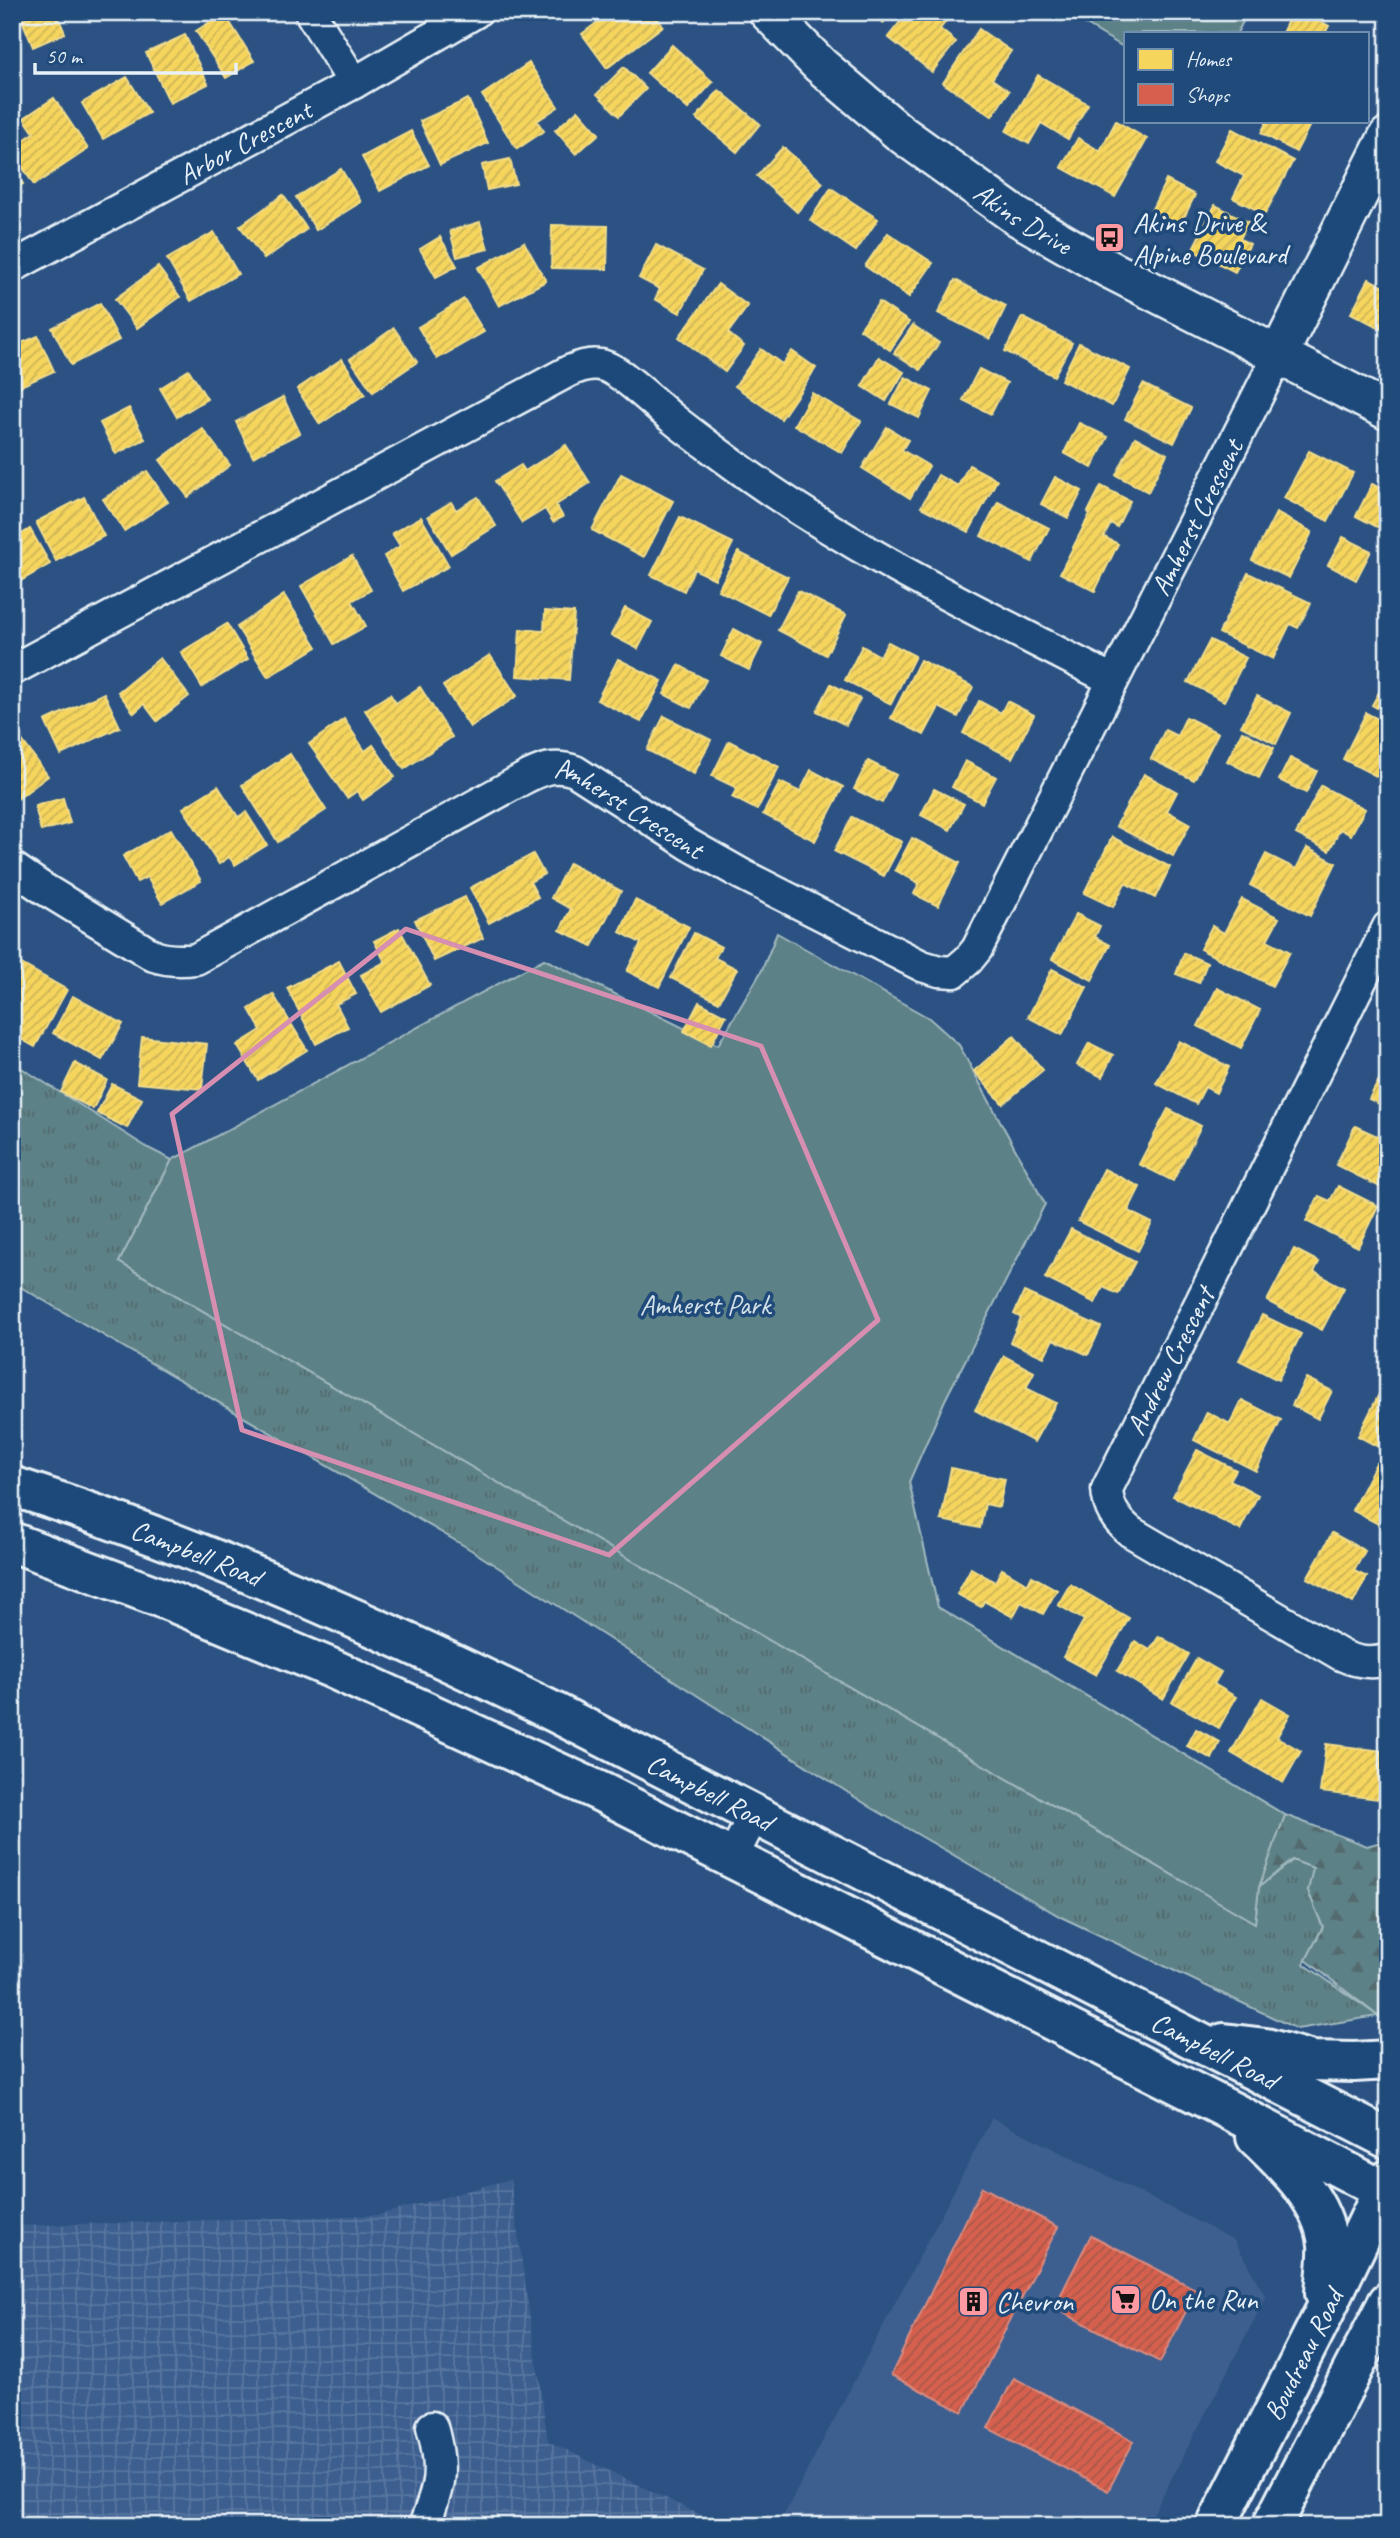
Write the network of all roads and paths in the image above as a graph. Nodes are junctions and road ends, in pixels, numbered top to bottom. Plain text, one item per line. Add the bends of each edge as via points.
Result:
1 (310, 12) edge
2 (476, 12) edge
3 (768, 12) edge
4 (355, 83) junction
5 (1388, 136) edge
6 (12, 267) edge
7 (1278, 356) junction
8 (1388, 411) edge
9 (12, 670) edge
10 (1113, 680) junction
11 (12, 867) edge
12 (1388, 927) edge
13 (12, 1486) edge
14 (12, 1542) edge
15 (1388, 1658) edge
16 (754, 1815) junction
17 (732, 1858) junction
18 (1195, 2040) junction
19 (1388, 2060) edge
20 (1227, 2109) junction
21 (1388, 2139) edge
22 (1386, 2188) edge
23 (1388, 2302) edge
24 (1324, 2313) junction
25 (1388, 2336) edge
26 (432, 2427) dead end
27 (1315, 2443) junction
28 (424, 2526) edge
29 (1216, 2526) edge
30 (1272, 2526) edge

1 - 4 street
2 - 4 street, Arbor Crescent
3 - 7 street, Akins Drive via 820,65 900,133 1016,216
4 - 6 street, Arbor Crescent
5 - 7 street
7 - 8 street, Akins Drive
7 - 10 street, Amherst Crescent
9 - 10 street via 569,371 600,365 620,375 735,466 837,535
10 - 11 street, Amherst Crescent via 977,949 954,972 922,965 743,875 561,766 521,779 196,959 154,956
12 - 15 street, Andrew Crescent via 1107,1489 1115,1517 1131,1532 1341,1655 1359,1662
13 - 16 main road, Campbell Road via 250,1575 444,1659
14 - 17 main road, Campbell Road via 331,1668
16 - 17 street
16 - 18 main road, Campbell Road
17 - 20 main road, Campbell Road
18 - 19 main road via 1266,2048 1312,2061
18 - 21 main road, Campbell Road
20 - 22 main road, Campbell Road
20 - 24 main road via 1288,2169 1320,2214 1328,2244
22 - 24 main road, Boudreau Road
23 - 27 main road, Boudreau Road
24 - 29 main road, Boudreau Road
25 - 27 main road
26 - 28 street via 440,2455 437,2494
27 - 30 main road, Boudreau Road

